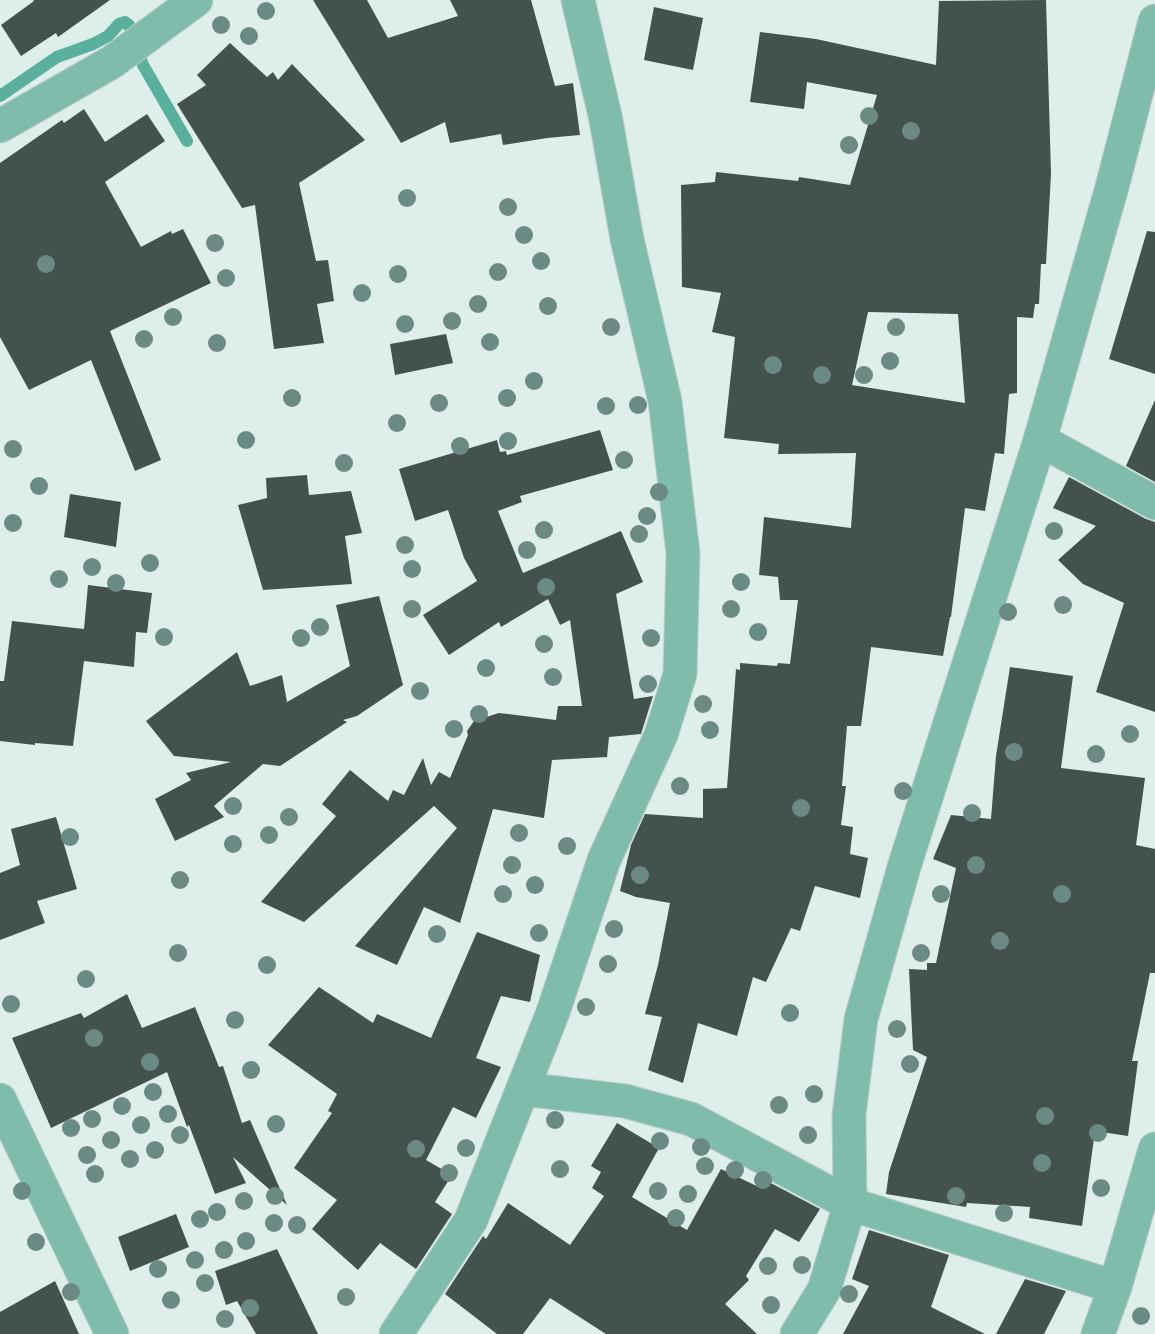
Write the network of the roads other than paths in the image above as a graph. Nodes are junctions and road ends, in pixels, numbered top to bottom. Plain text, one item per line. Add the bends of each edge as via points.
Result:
1 (196, 0) edge
2 (578, 0) edge
3 (1155, 21) edge
4 (0, 126) edge
5 (1041, 440) junction
6 (1155, 502) edge
7 (523, 1089) junction
8 (0, 1100) edge
9 (1155, 1149) edge
10 (850, 1204) junction
11 (1115, 1287) junction
12 (111, 1334) edge
13 (396, 1334) edge
14 (797, 1334) edge
15 (1098, 1334) edge

1 - 4 street via 112,62
2 - 7 street via 665,401 683,553 680,674 662,735 604,860
3 - 5 street
5 - 6 street
5 - 10 street via 904,867 861,1020 849,1115
7 - 10 street via 625,1101 691,1119
7 - 13 street via 471,1220
8 - 12 street
9 - 11 street
10 - 11 street
10 - 14 street via 824,1290
11 - 15 street

